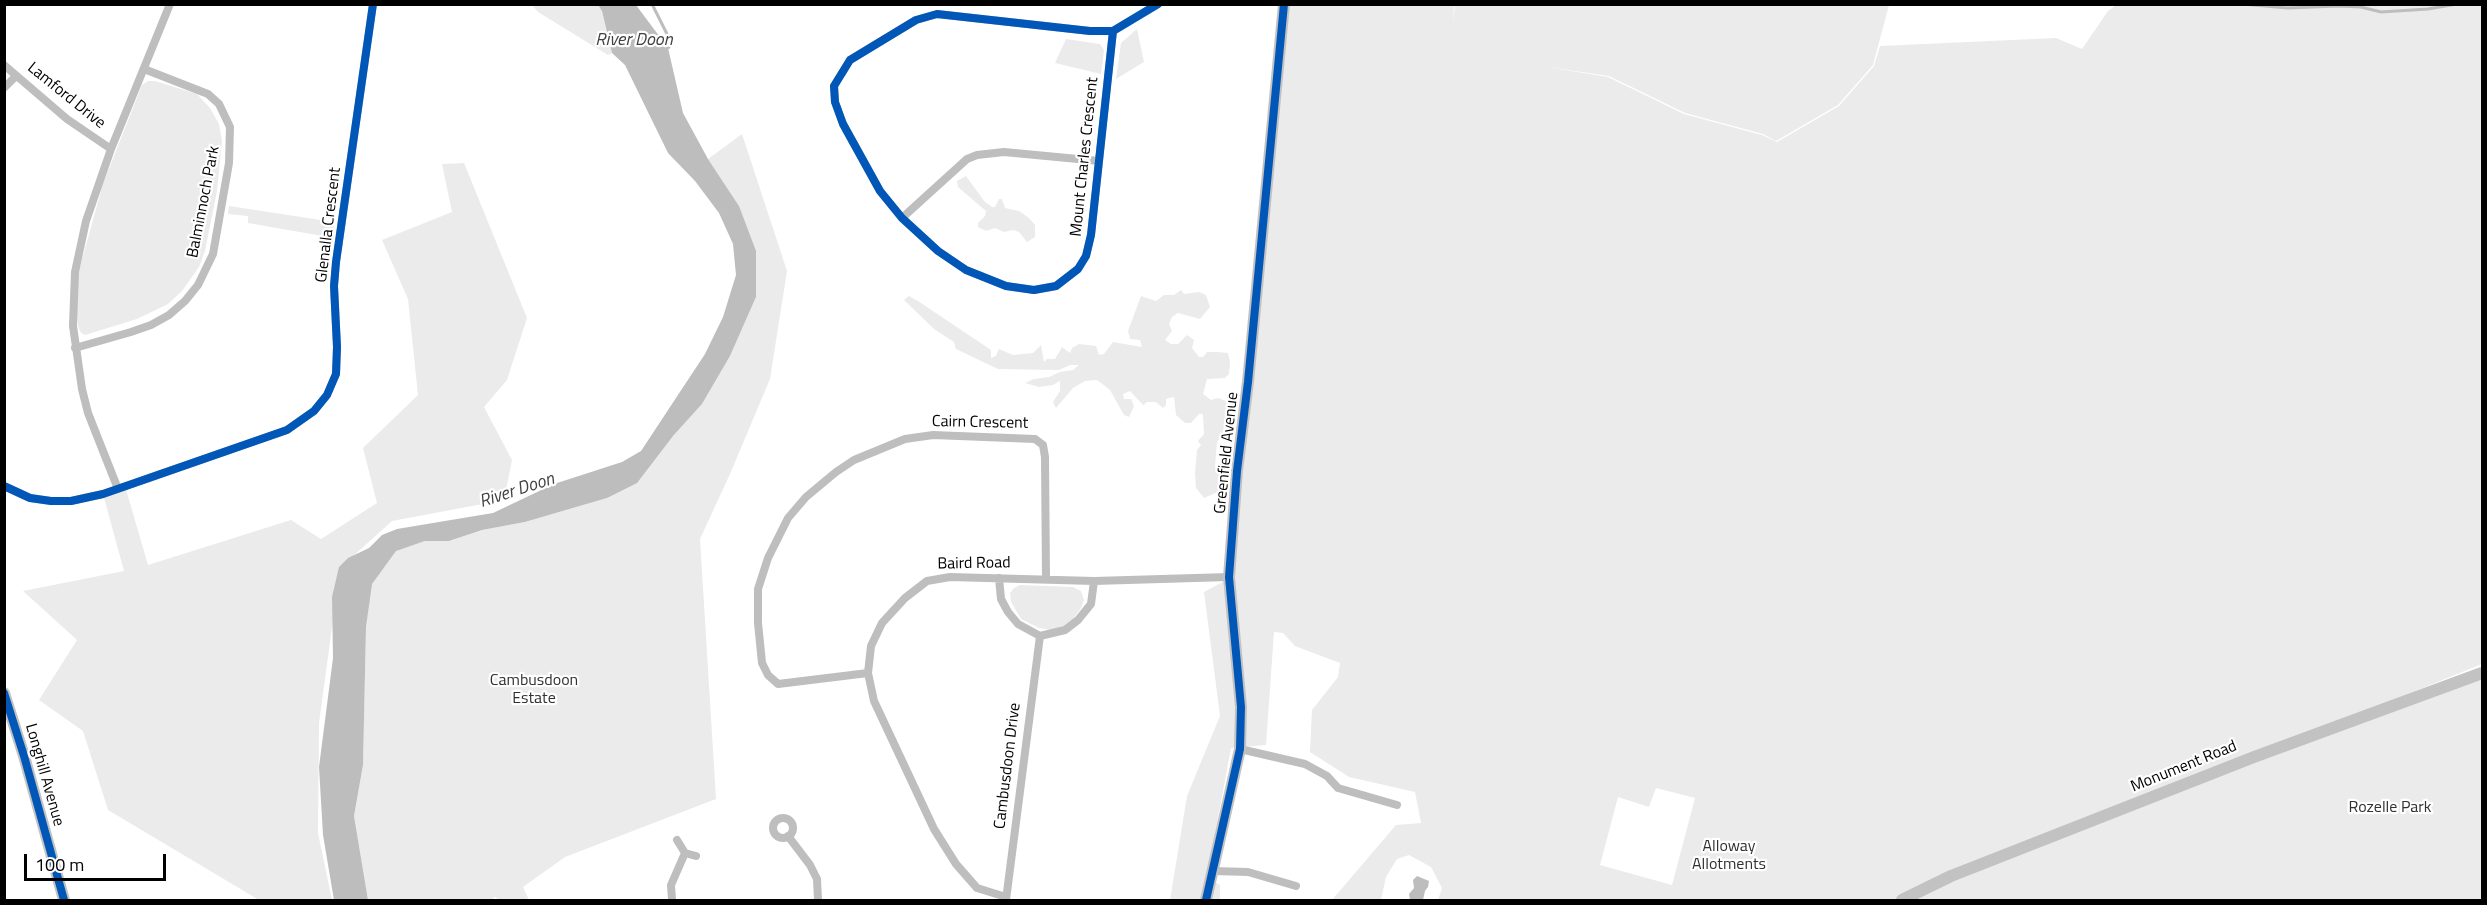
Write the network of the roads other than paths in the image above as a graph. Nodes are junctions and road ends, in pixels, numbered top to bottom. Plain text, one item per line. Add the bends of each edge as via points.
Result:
1 (170, 4) edge
2 (373, 4) edge
3 (1158, 4) edge
4 (1284, 4) edge
5 (1113, 31) junction
6 (4, 65) edge
7 (144, 69) junction
8 (16, 76) junction
9 (4, 88) edge
10 (111, 149) junction
11 (1099, 161) junction
12 (902, 218) junction
13 (75, 348) junction
14 (4, 486) edge
15 (118, 489) junction
16 (1229, 577) junction
17 (999, 578) junction
18 (1046, 579) junction
19 (1094, 580) junction
20 (1040, 636) junction
21 (868, 673) junction
22 (2482, 673) edge
23 (4, 693) edge
24 (1240, 749) junction
25 (1397, 806) dead end
26 (788, 836) dead end
27 (677, 840) dead end
28 (685, 853) junction
29 (696, 856) dead end
30 (1213, 871) junction
31 (1296, 886) dead end
32 (1006, 899) edge
33 (64, 900) edge
34 (672, 900) edge
35 (818, 900) edge
36 (1206, 900) edge
37 (1902, 900) edge

1 - 7 street
2 - 15 street, Glenalla Crescent via 336,262 338,347 336,374 327,395 314,411 287,430
3 - 5 street
4 - 16 street, Greenfield Avenue
5 - 11 street, Mount Charles Crescent
5 - 12 street, Mount Charles Crescent via 937,14 916,20 850,60 834,86 835,102 874,181
6 - 8 street, Lamford Drive
7 - 10 street
7 - 13 street, Balminnoch Park via 208,94 219,105 230,127 229,163 213,254 198,285 169,315 131,332
8 - 9 street
8 - 10 street, Lamford Drive via 67,119
10 - 13 street via 86,221 75,272
11 - 12 street via 1004,152 977,154
11 - 12 street, Mount Charles Crescent via 1086,256 1056,286 1034,290 1006,286 966,270
13 - 15 street via 88,413
14 - 15 street, Glenalla Crescent via 30,498 51,501 87,498
16 - 19 street, Baird Road
16 - 24 street, Greenfield Avenue via 1241,707
17 - 18 street, Baird Road
17 - 20 street via 1001,598 1008,612 1018,624
17 - 21 street, Baird Road via 950,577 927,581 882,623 871,646
18 - 19 street, Baird Road
18 - 21 street, Cairn Crescent via 1045,457 1043,445 1035,439 933,435 905,439 855,460 836,471 788,518 758,589 758,623 762,663 778,684
19 - 20 street via 1091,604 1078,620 1065,630
20 - 32 street, Cambusdoon Drive
21 - 32 street, Baird Road via 874,701 933,829 977,888
22 - 37 street, Monument Road via 2285,745 1951,876
23 - 33 street, Longhill Avenue
24 - 25 street via 1305,764 1327,776 1338,788
24 - 30 street, Greenfield Avenue
26 - 35 street via 817,879
27 - 28 street
28 - 29 street
28 - 34 street via 671,885
30 - 31 street via 1248,872
30 - 36 street, Greenfield Avenue

